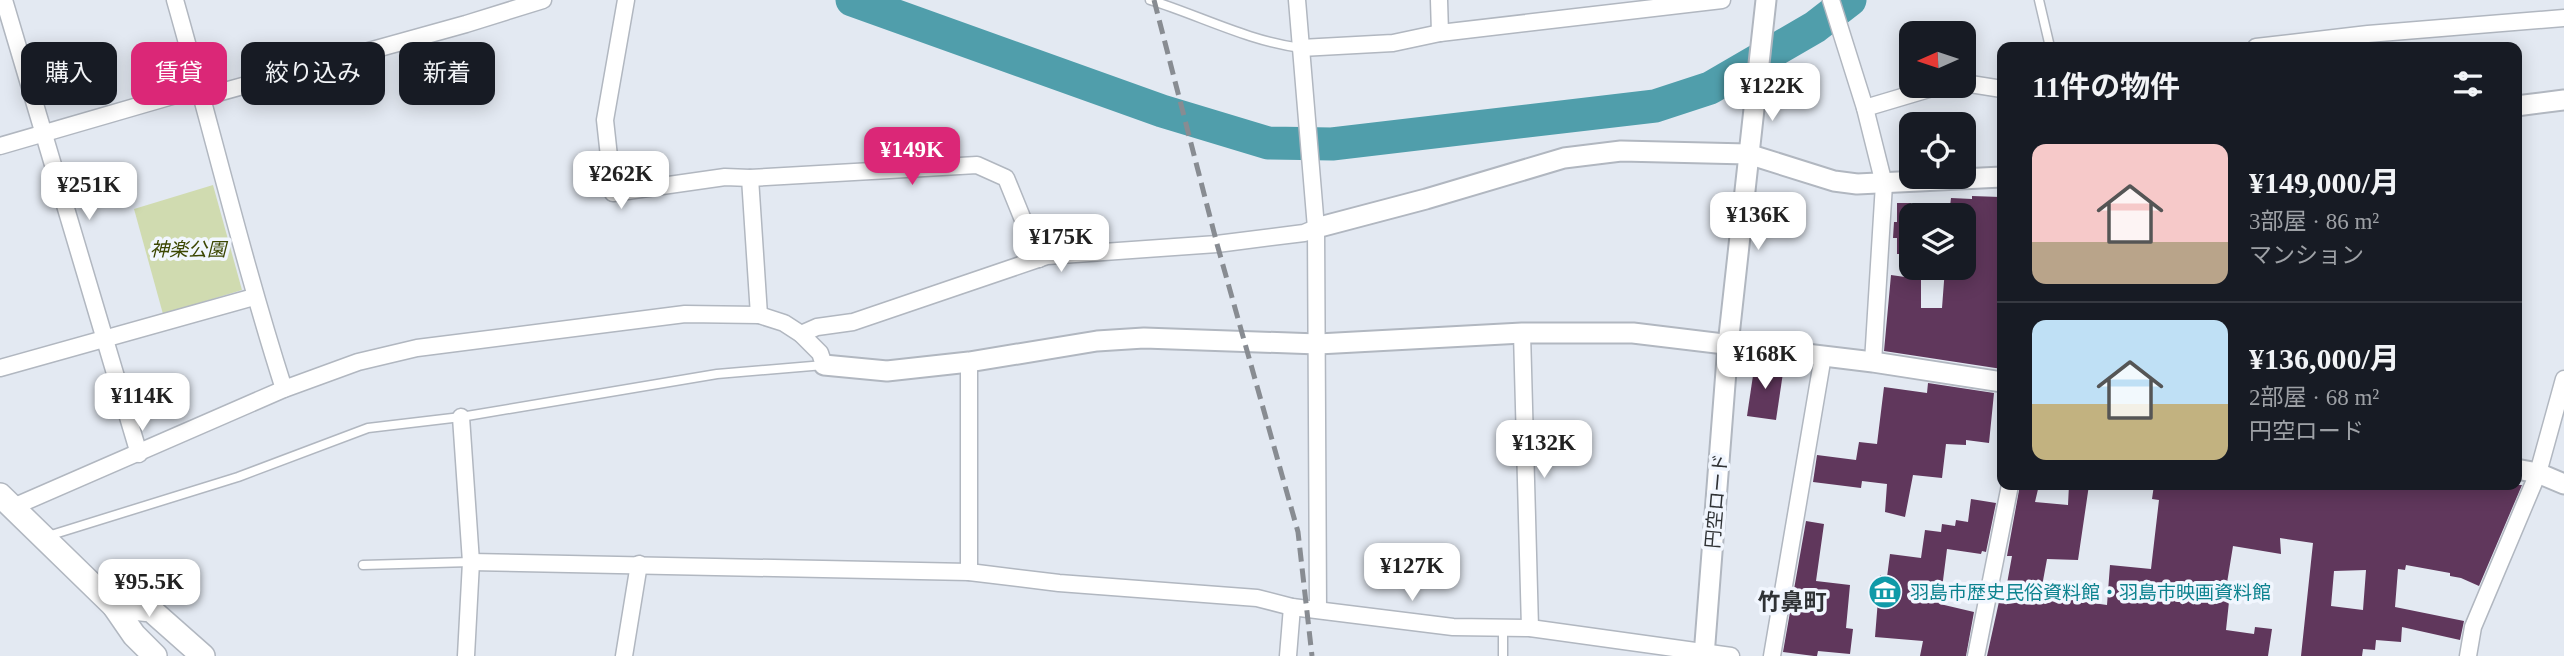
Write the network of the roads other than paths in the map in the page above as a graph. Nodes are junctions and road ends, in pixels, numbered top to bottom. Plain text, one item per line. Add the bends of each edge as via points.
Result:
1 (4, 0) edge
2 (175, 0) edge
3 (543, 0) edge
4 (626, 0) edge
5 (1150, 0) edge
6 (1297, 0) edge
7 (1439, 0) edge
8 (1722, 0) edge
9 (1766, 0) edge
10 (1831, 0) edge
11 (2039, 0) edge
12 (1630, 6) edge
13 (2564, 18) edge
14 (1440, 33) junction
15 (187, 42) edge
16 (2049, 42) edge
17 (2299, 42) edge
18 (1301, 48) junction
19 (1976, 85) edge
20 (227, 86) edge
21 (1997, 88) edge
22 (1899, 98) edge
23 (2564, 100) edge
24 (153, 105) edge
25 (205, 105) edge
26 (2522, 105) edge
27 (1865, 108) junction
28 (44, 134) junction
29 (0, 146) edge
30 (1748, 155) junction
31 (1997, 177) edge
32 (750, 178) junction
33 (1884, 184) junction
34 (1316, 228) junction
35 (1039, 259) junction
36 (254, 297) junction
37 (759, 315) junction
38 (1522, 333) junction
39 (801, 334) junction
40 (105, 339) junction
41 (1318, 344) junction
42 (1728, 345) junction
43 (1823, 356) junction
44 (969, 362) junction
45 (1873, 362) junction
46 (824, 365) junction
47 (0, 368) edge
48 (2564, 379) edge
49 (1997, 381) edge
50 (284, 389) junction
51 (461, 417) junction
52 (139, 454) junction
53 (2522, 470) edge
54 (2538, 473) junction
55 (2564, 484) edge
56 (2009, 490) edge
57 (4, 505) edge
58 (44, 538) junction
59 (471, 562) junction
60 (639, 564) junction
61 (363, 565) dead end
62 (969, 572) junction
63 (114, 606) junction
64 (1292, 607) junction
65 (1318, 609) junction
66 (1502, 626) junction
67 (1530, 628) junction
68 (1704, 654) edge
69 (155, 656) edge
70 (203, 656) edge
71 (466, 656) edge
72 (624, 656) edge
73 (1288, 656) edge
74 (1503, 656) edge
75 (1731, 656) edge
76 (1772, 656) edge
77 (1976, 656) edge
78 (2468, 656) edge

1 - 28 street
2 - 15 street
3 - 20 street
4 - 32 street via 605,120 613,193 725,177
5 - 18 lane via 1254,38
6 - 18 street
7 - 14 street
8 - 12 street
9 - 30 street, 円空ロード
10 - 27 street
11 - 16 lane
12 - 14 street
13 - 17 street
14 - 18 street via 1393,43
18 - 34 street
19 - 21 street
22 - 27 street
23 - 26 street
24 - 28 street
25 - 36 street
27 - 33 street
28 - 29 street
28 - 40 street
30 - 33 street via 1834,181
30 - 34 street via 1621,151 1564,158
30 - 42 street, 円空ロード
31 - 33 street
32 - 35 street via 977,165 1006,178
32 - 37 street
33 - 45 street
34 - 35 street via 1217,244
34 - 41 street
35 - 39 street via 853,322
36 - 40 street
36 - 50 street
37 - 39 street
37 - 50 street via 685,314 417,348 358,362
38 - 41 street
38 - 42 street via 1633,334
38 - 67 street
39 - 46 street via 820,352
40 - 47 street
40 - 52 street
41 - 44 street via 1132,339
41 - 65 street
42 - 43 street
42 - 68 street, 円空ロード
43 - 45 street
43 - 76 street
44 - 46 street via 887,371
44 - 62 street
45 - 49 street
46 - 51 lane via 717,373
48 - 54 street
50 - 52 street
51 - 58 lane via 368,428 238,477
51 - 59 street
52 - 57 street
53 - 54 street
54 - 55 street
54 - 78 street via 2473,627
56 - 77 street
57 - 58 main road
58 - 63 main road
59 - 60 street
59 - 61 lane
59 - 71 street
60 - 62 street
60 - 72 street
62 - 64 street via 1257,598
63 - 69 main road
63 - 70 main road via 151,610
64 - 65 street
64 - 73 street
65 - 66 street via 1453,626
66 - 67 street
66 - 74 lane
67 - 68 street
68 - 75 street

